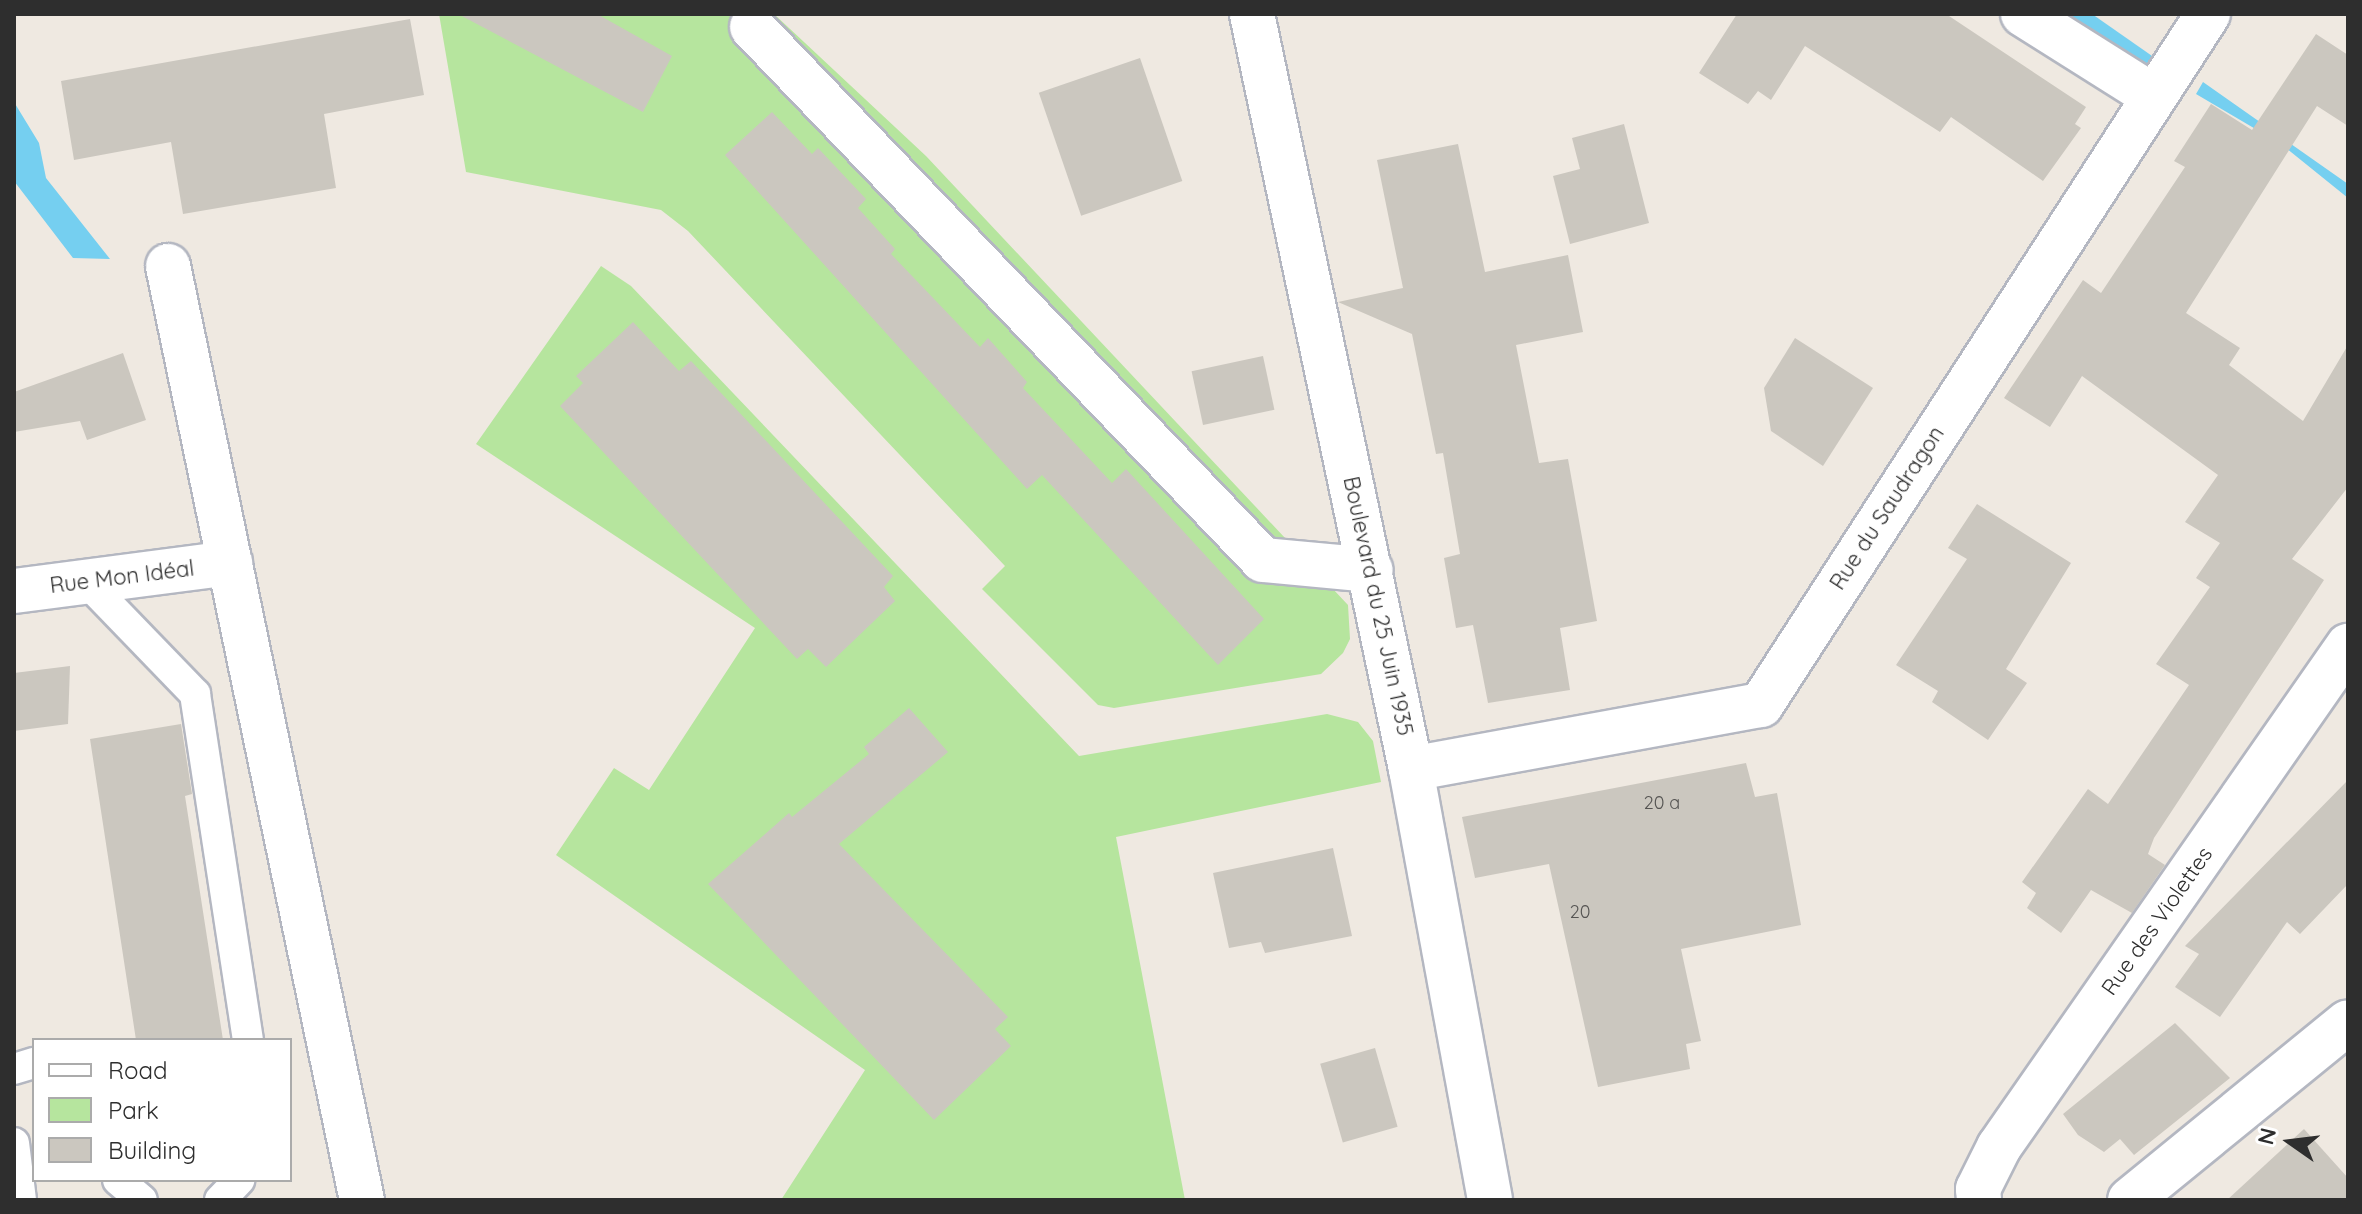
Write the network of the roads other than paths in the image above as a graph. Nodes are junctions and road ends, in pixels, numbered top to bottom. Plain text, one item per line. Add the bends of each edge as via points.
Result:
1 (1252, 14) edge
2 (2023, 14) edge
3 (2208, 14) edge
4 (752, 27) dead end
5 (2153, 96) junction
6 (168, 266) dead end
7 (230, 563) junction
8 (1371, 570) junction
9 (86, 581) junction
10 (14, 591) edge
11 (2348, 646) edge
12 (1411, 769) junction
13 (2348, 1022) edge
14 (248, 1038) edge
15 (14, 1143) edge
16 (120, 1182) edge
17 (237, 1182) edge
18 (21, 1200) edge
19 (142, 1200) edge
20 (220, 1200) edge
21 (362, 1200) edge
22 (1490, 1200) edge
23 (1979, 1200) edge
24 (2130, 1200) edge

1 - 8 street, Boulevard du 25 Juin 1935
2 - 5 street
3 - 5 street, Rue du Saudragon
4 - 8 street via 1263,560
5 - 12 street, Rue du Saudragon via 1761,705
6 - 7 street
7 - 9 street, Rue Mon Idéal
7 - 21 street
8 - 12 street, Boulevard du 25 Juin 1935
9 - 10 street, Rue Mon Idéal
9 - 14 lane via 195,694
11 - 23 street, Rue des Violettes via 1999,1147 1978,1189
12 - 22 street, Boulevard du 25 Juin 1935
13 - 24 street
15 - 18 lane
16 - 19 lane
17 - 20 lane

